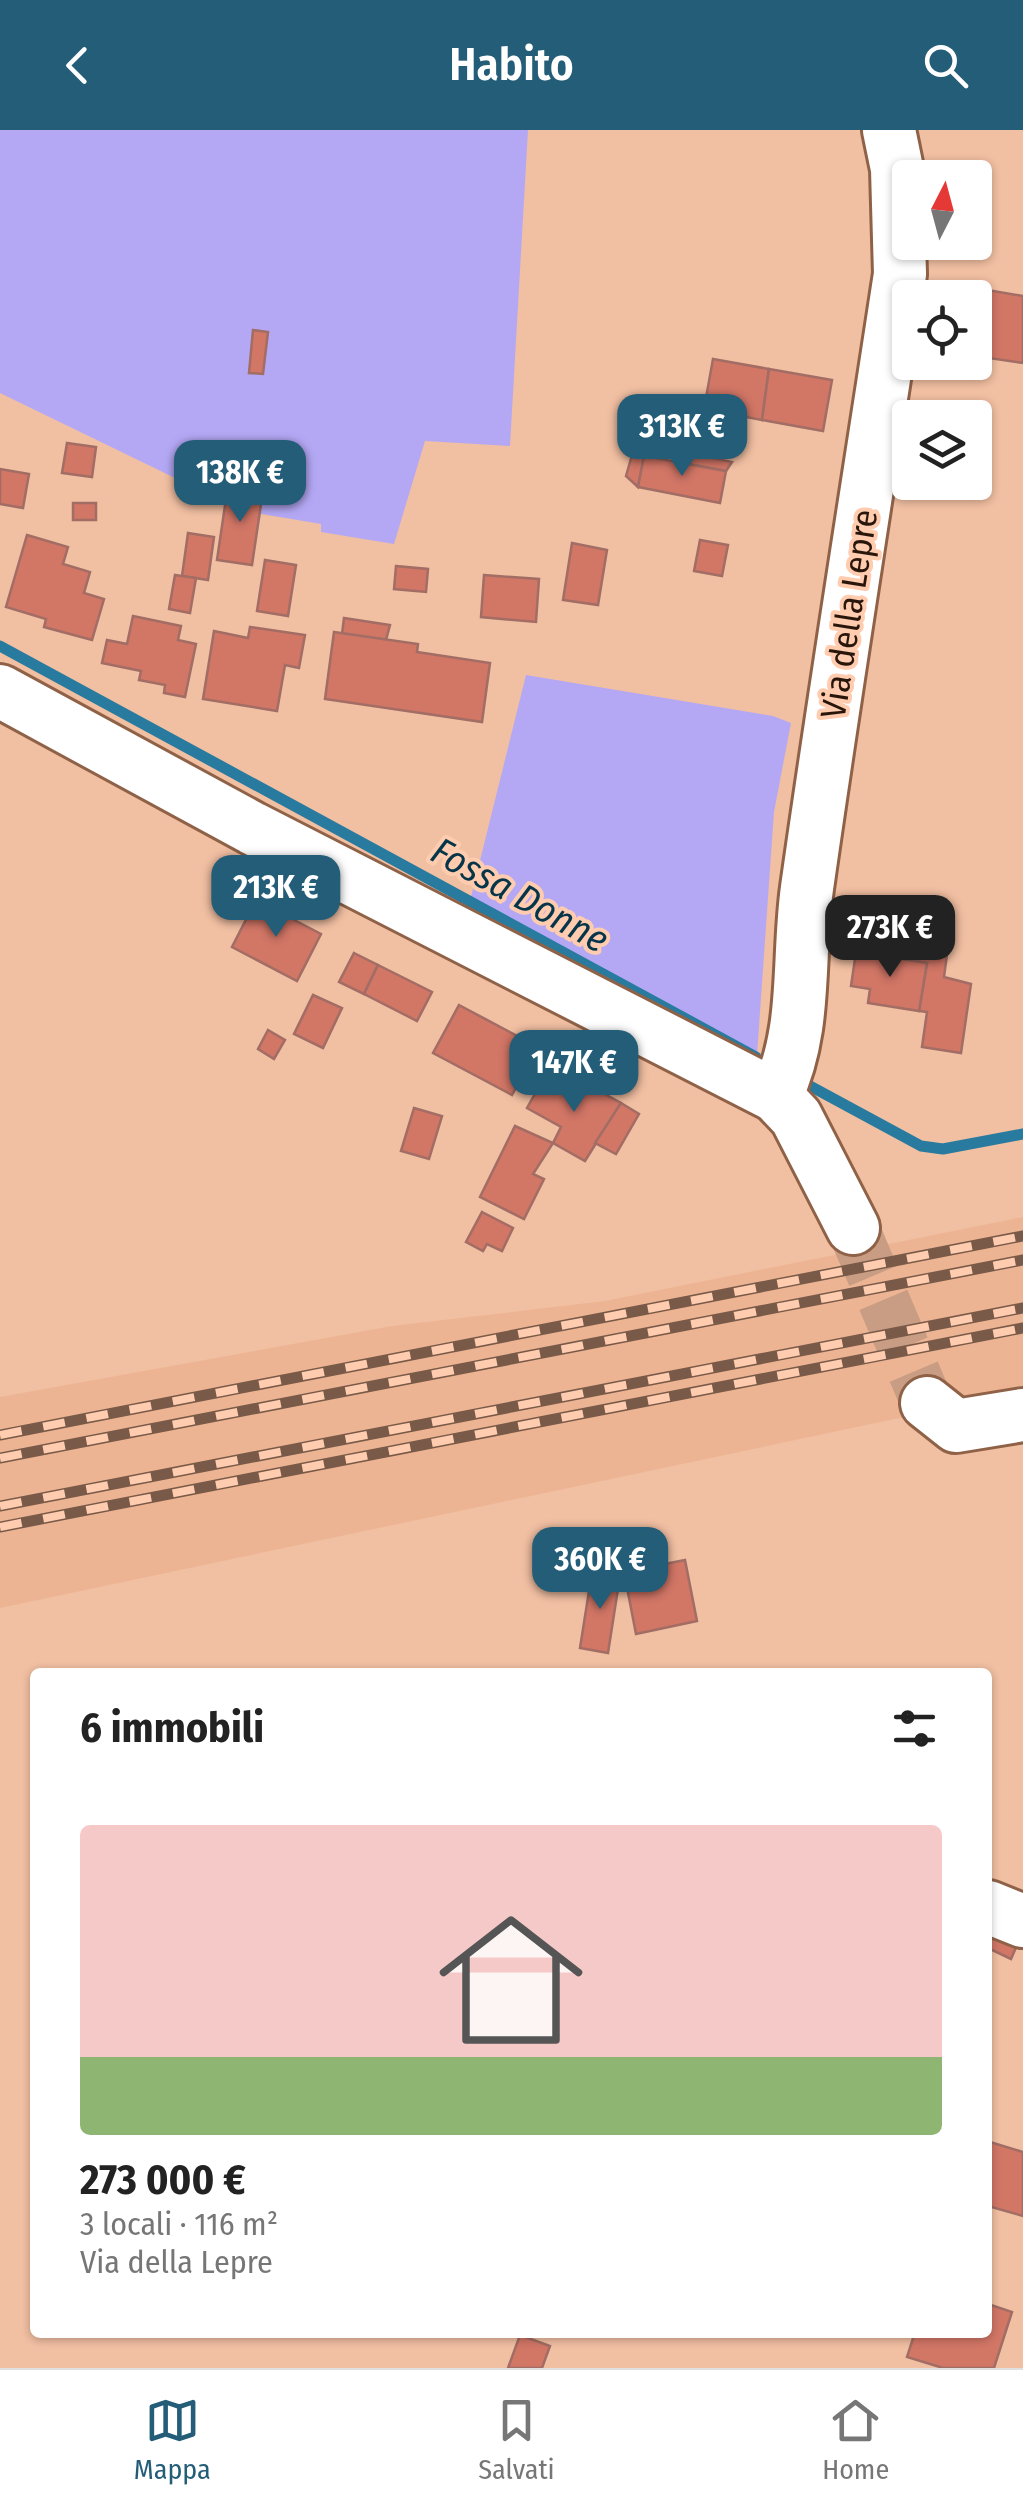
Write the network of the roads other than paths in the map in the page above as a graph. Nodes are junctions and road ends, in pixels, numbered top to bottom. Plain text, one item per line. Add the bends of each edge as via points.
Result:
1 (888, 130) edge
2 (0, 691) edge
3 (786, 1070) junction
4 (853, 1228) tunnel mouth
5 (927, 1402) tunnel mouth
6 (1023, 1415) edge
7 (992, 1908) edge
8 (1023, 1920) edge

1 - 3 street, Via della Lepre via 897,169 900,274 806,894
2 - 3 street via 252,828
3 - 4 street via 796,1116
5 - 6 street via 956,1426
7 - 8 street

